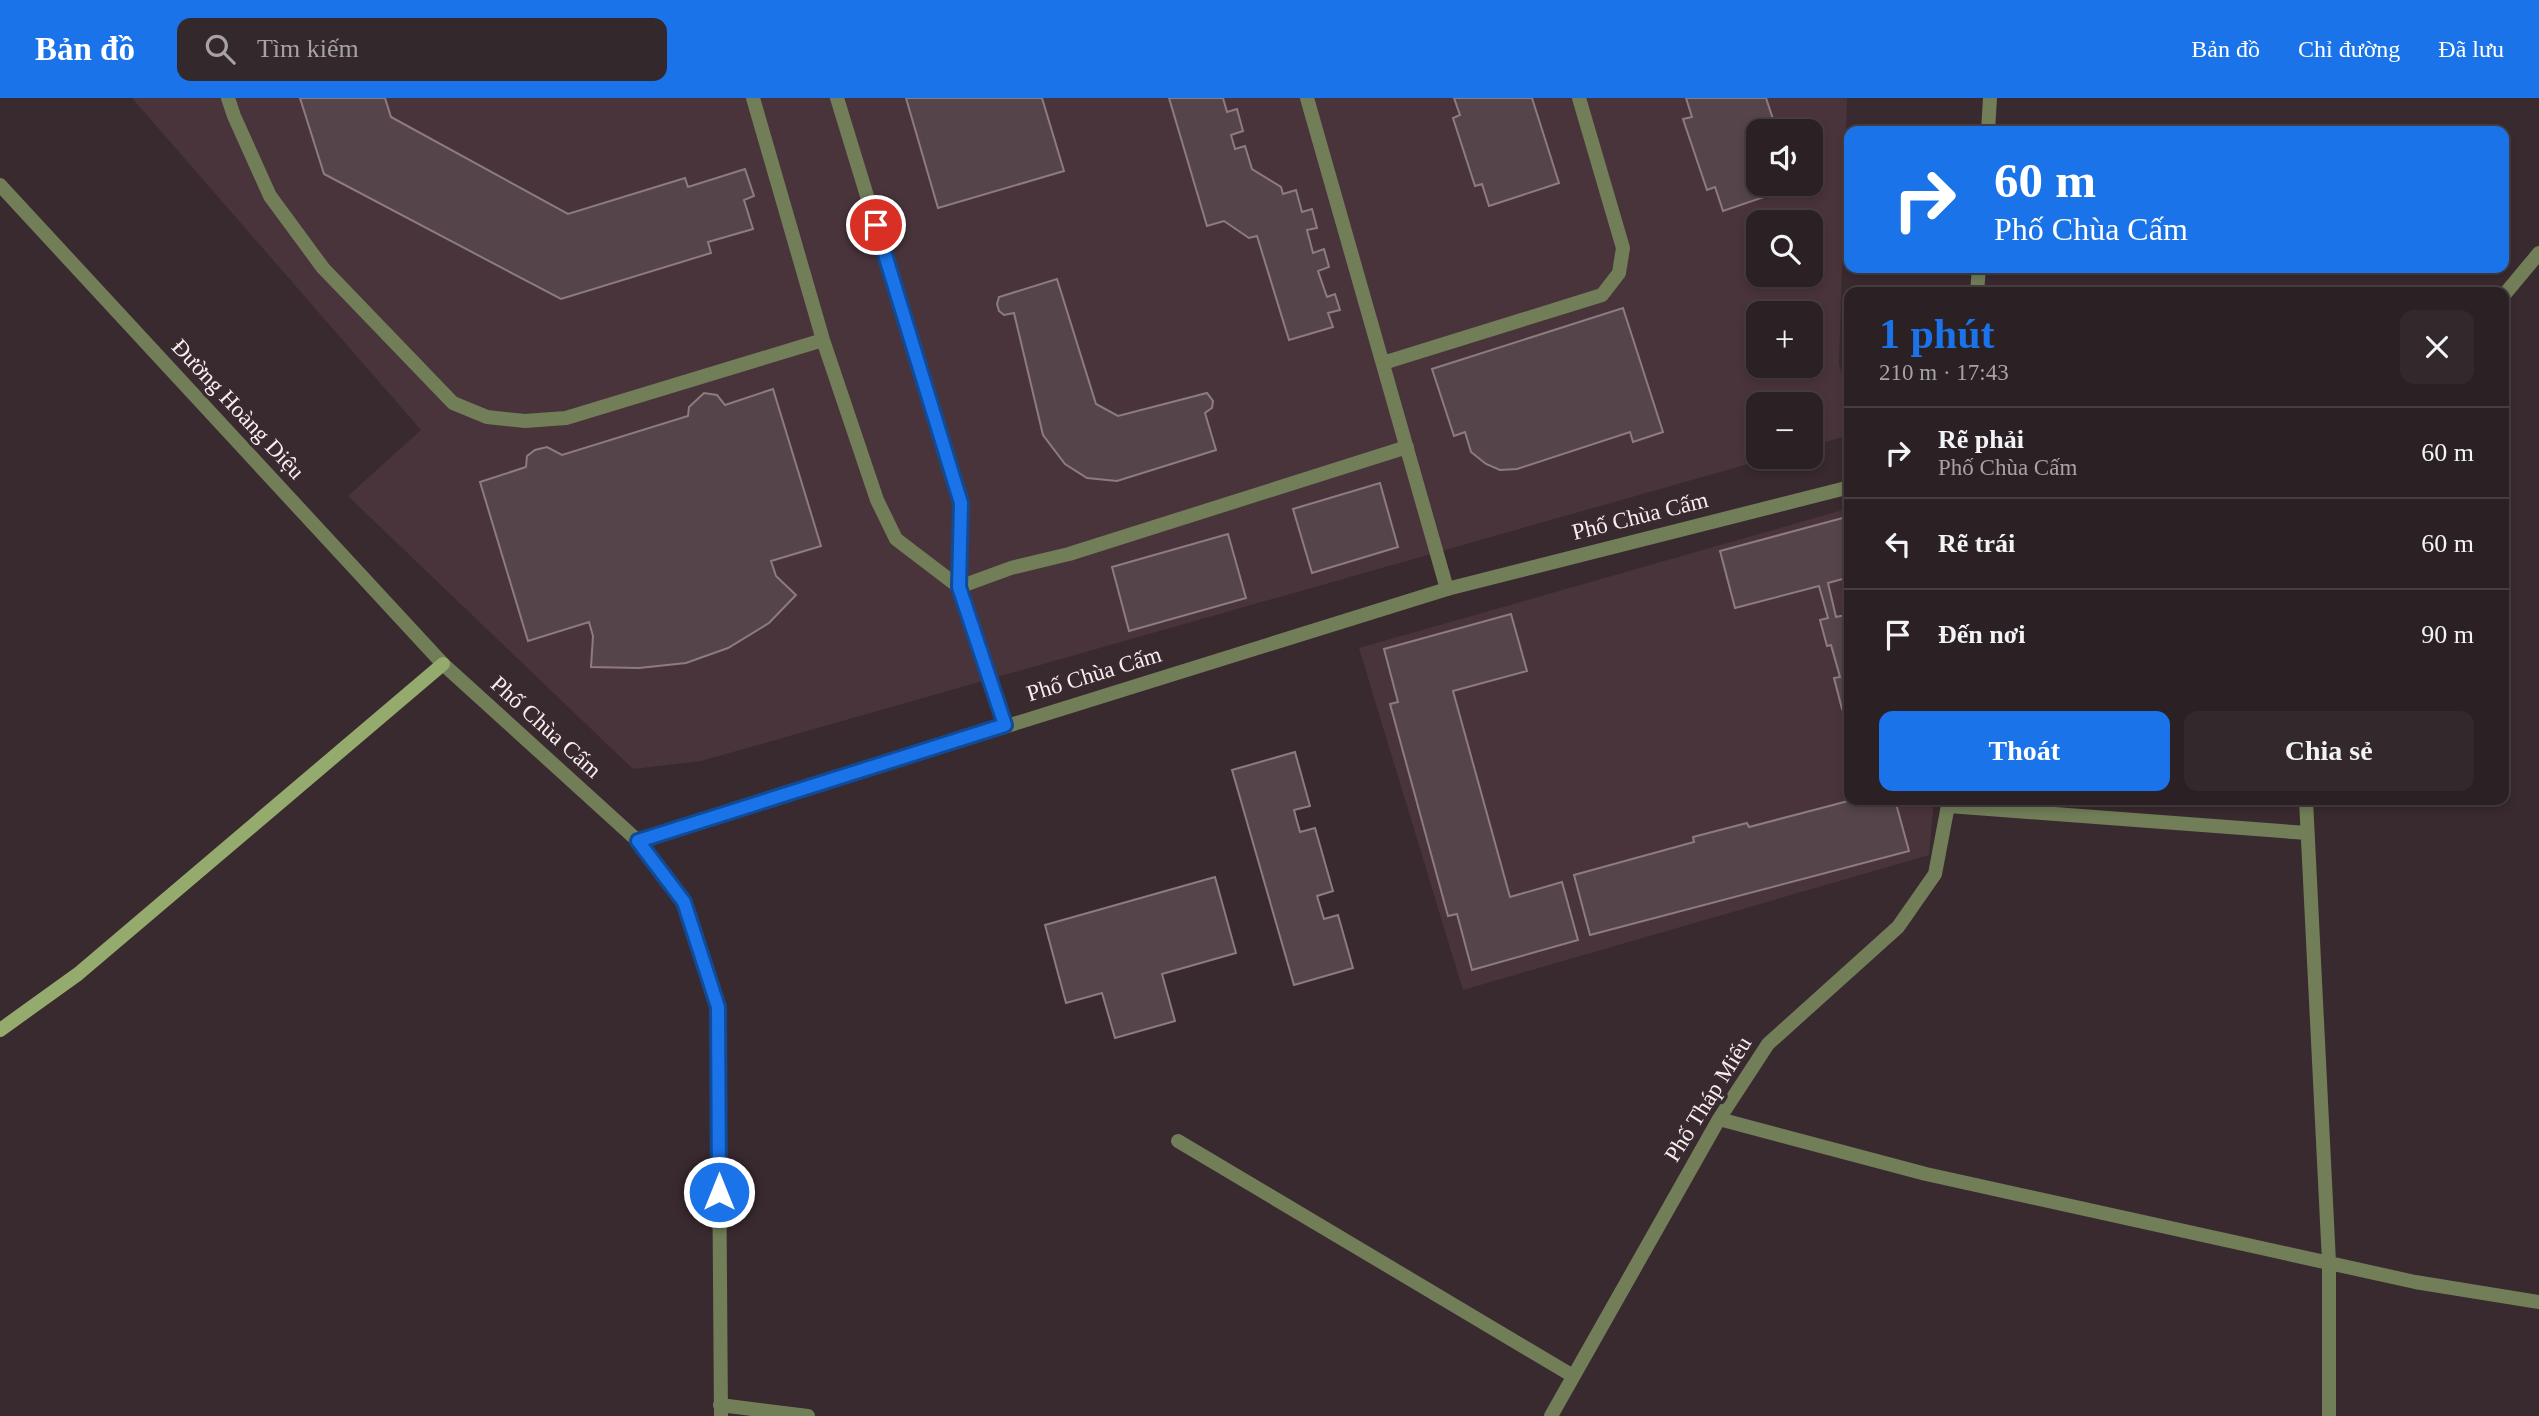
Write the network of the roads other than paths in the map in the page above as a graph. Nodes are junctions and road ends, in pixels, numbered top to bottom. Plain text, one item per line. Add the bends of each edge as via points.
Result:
1 (228, 98) edge
2 (753, 98) edge
3 (837, 98) edge
4 (1307, 98) edge
5 (1579, 98) edge
6 (1990, 98) edge
7 (1988, 126) edge
8 (0, 185) edge
9 (2539, 253) edge
10 (2509, 289) edge
11 (823, 340) junction
12 (1383, 363) junction
13 (1407, 447) junction
14 (1844, 489) edge
15 (959, 587) junction
16 (1447, 589) junction
17 (443, 664) junction
18 (1005, 725) junction
19 (1949, 805) edge
20 (1973, 805) edge
21 (2306, 805) edge
22 (2307, 833) junction
23 (638, 841) junction
24 (0, 1030) edge
25 (1719, 1119) junction
26 (1178, 1141) dead end
27 (2329, 1262) junction
28 (2539, 1302) edge
29 (1573, 1376) junction
30 (720, 1410) edge
31 (808, 1416) edge
32 (1551, 1416) edge
33 (2329, 1416) edge

1 - 11 street via 270,195 323,268 453,403 487,417 525,421 566,418
2 - 11 street
3 - 15 street via 961,503
4 - 12 street
5 - 12 street via 1623,248 1619,273 1602,295
6 - 7 street
8 - 17 street, Đường Hoàng Diệu
9 - 10 street
11 - 15 street via 877,500 896,539
12 - 13 street
13 - 15 street
13 - 16 street
14 - 16 street, Phố Chùa Cấm
15 - 18 street
16 - 18 street, Phố Chùa Cấm
17 - 23 street, Phố Chùa Cấm
17 - 24 street via 78,974
18 - 23 street, Phố Chùa Cấm
19 - 25 street, Phố Tháp Miếu via 1936,874 1898,927 1768,1044
20 - 22 street
21 - 22 street
22 - 27 street
23 - 30 street via 684,902 718,1007
25 - 27 street via 1926,1174
25 - 29 street, Phố Tháp Miếu
26 - 29 street
27 - 28 street via 2415,1282
27 - 33 street
29 - 32 street, Phố Tháp Miếu
30 - 31 street

